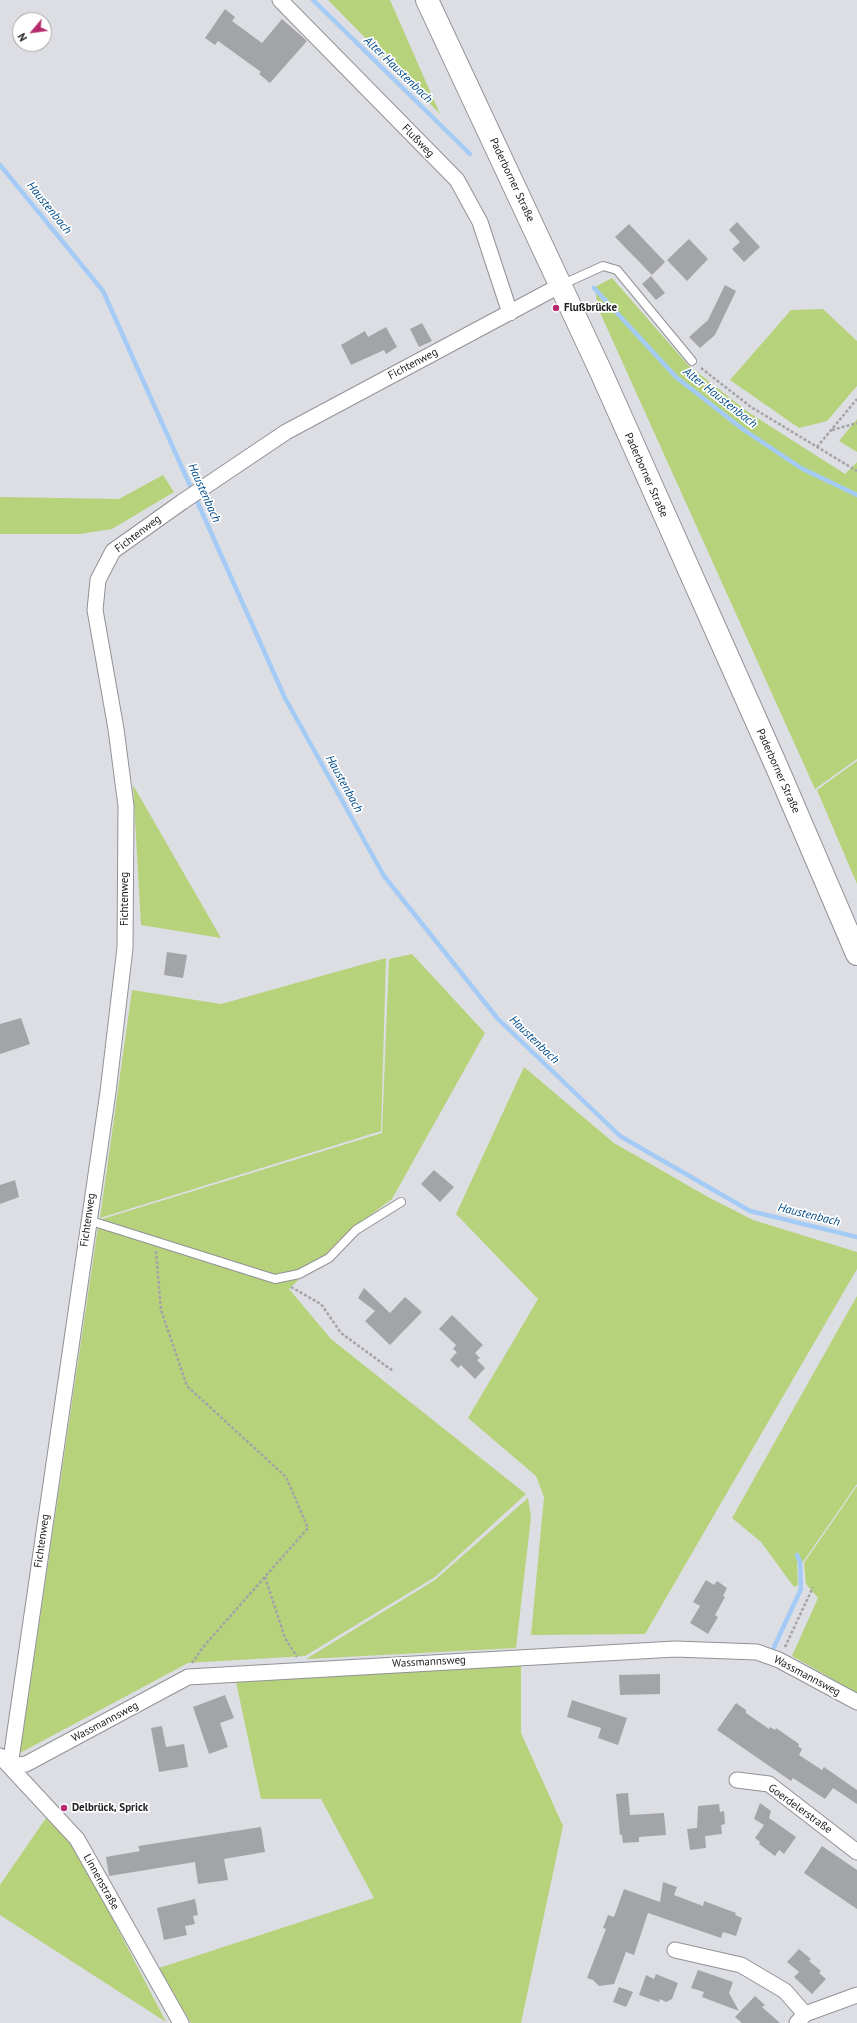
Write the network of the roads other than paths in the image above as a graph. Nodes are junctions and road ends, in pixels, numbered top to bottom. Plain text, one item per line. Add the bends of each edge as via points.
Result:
1 (280, 0) edge
2 (427, 0) edge
3 (561, 285) junction
4 (510, 312) junction
5 (692, 361) road end
6 (857, 954) edge
7 (400, 1202) dead end
8 (88, 1220) junction
9 (857, 1702) edge
10 (5, 1761) edge
11 (737, 1780) dead end
12 (857, 1852) edge
13 (675, 1950) dead end
14 (857, 1995) edge
15 (801, 2018) edge
16 (181, 2023) edge

1 - 4 street, Flußweg via 457,180 480,222
2 - 3 main road, Paderborner Straße
3 - 4 street, Fichtenweg
3 - 5 lane via 602,266 617,270
3 - 6 main road, Paderborner Straße via 773,758
4 - 8 street, Fichtenweg via 286,432 113,551 98,580 95,610 116,729 126,806 125,948 108,1092
7 - 8 lane via 356,1230 329,1258 299,1274 276,1279
8 - 10 street, Fichtenweg
9 - 10 street, Wassmannsweg via 779,1660 757,1652 674,1649 188,1677 26,1764
10 - 16 street, Linnenstraße via 77,1839
11 - 12 street, Goerdelerstraße via 769,1784
13 - 15 street via 740,1965 785,1991
14 - 15 street

